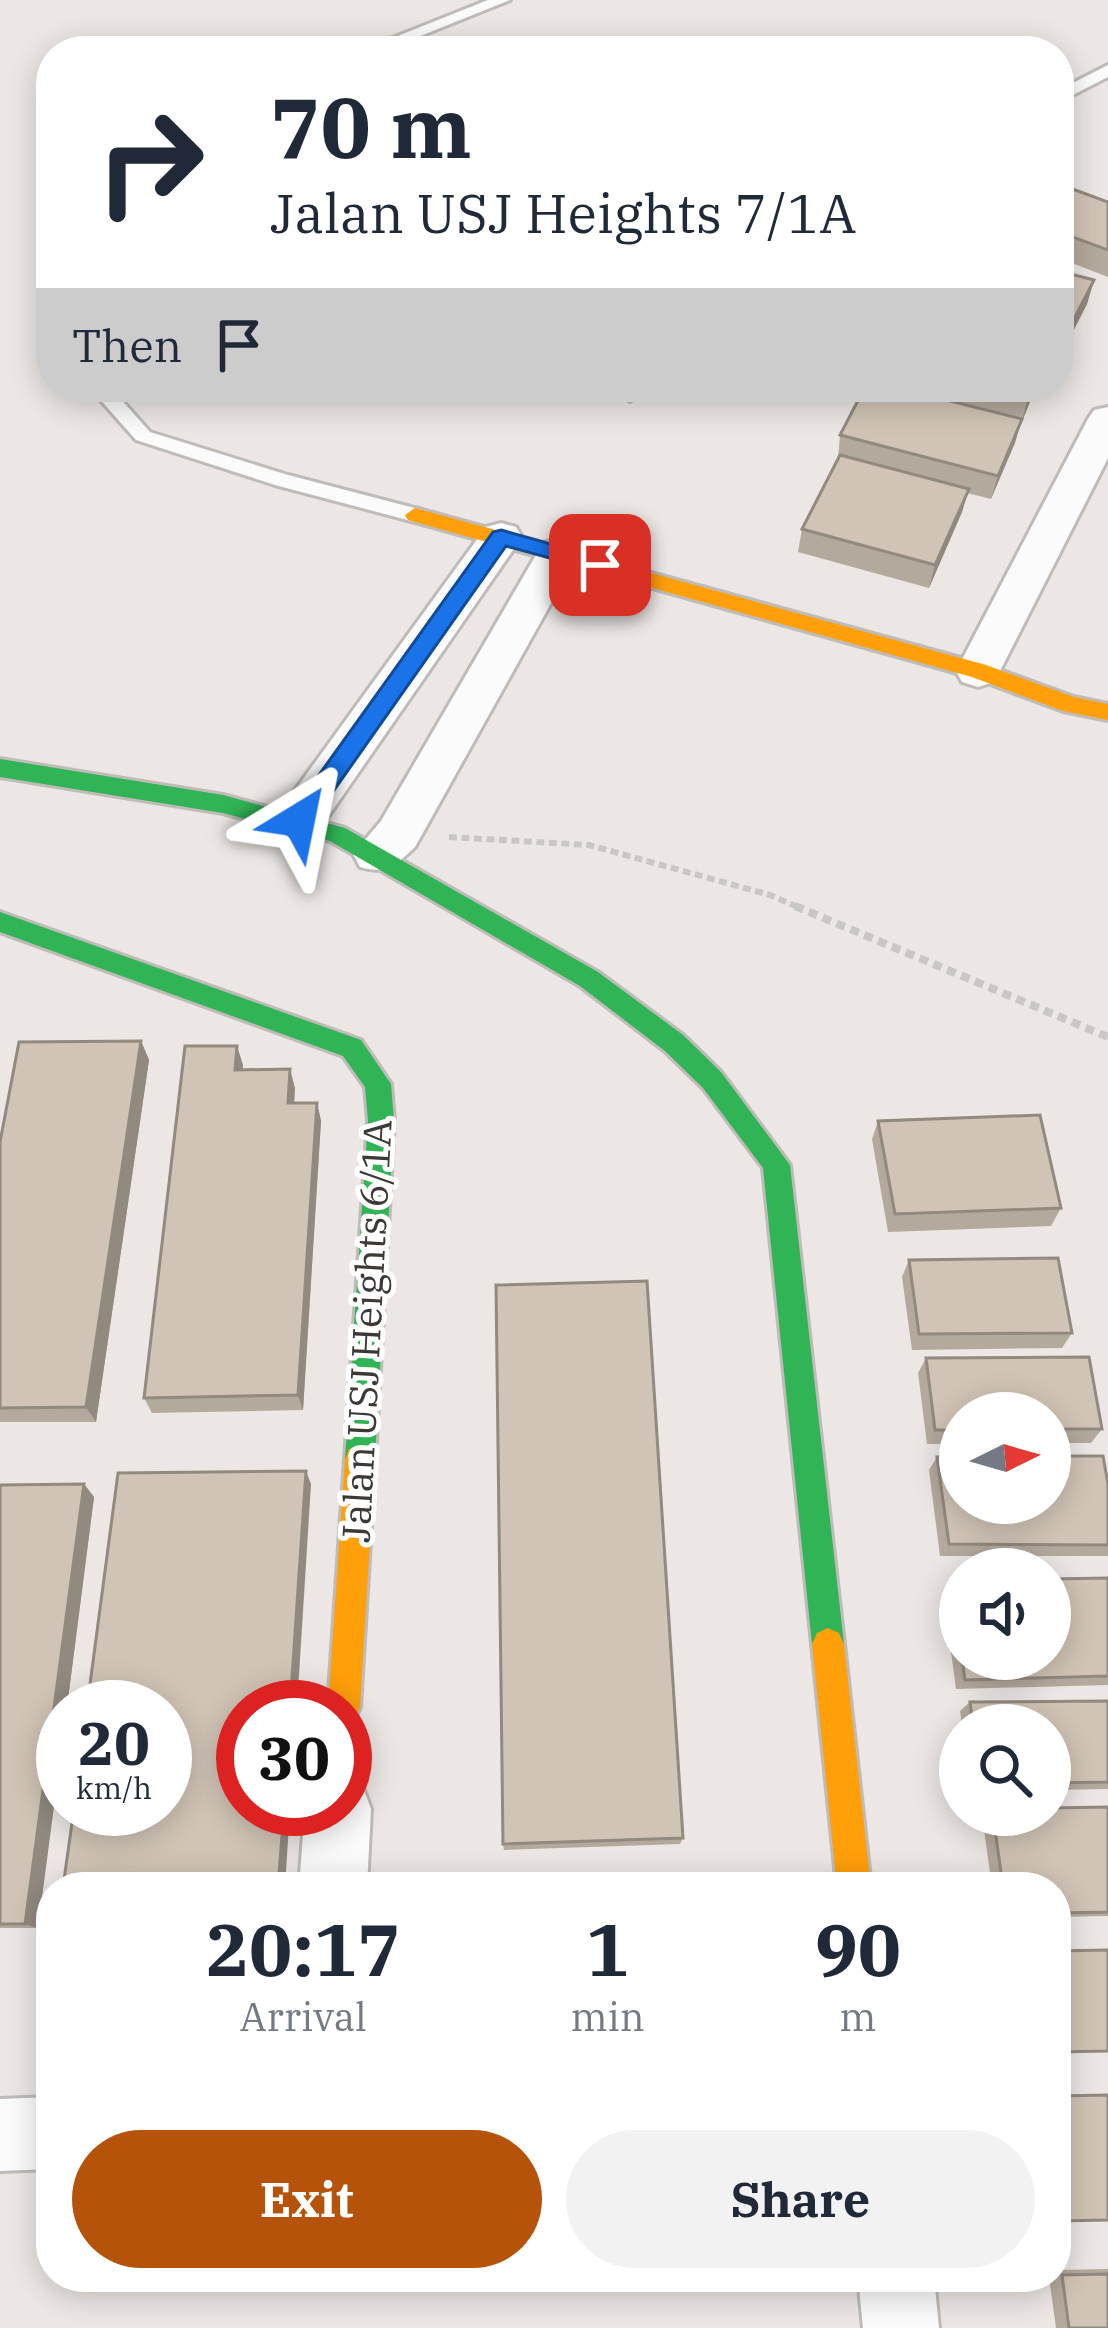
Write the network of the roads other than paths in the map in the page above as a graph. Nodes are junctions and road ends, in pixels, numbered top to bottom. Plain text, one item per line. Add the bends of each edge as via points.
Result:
1 (502, 0) edge
2 (407, 36) edge
3 (1108, 70) edge
4 (1074, 89) edge
5 (112, 402) edge
6 (1108, 419) edge
7 (416, 515) joint
8 (501, 537) junction
9 (558, 554) junction
10 (977, 671) junction
11 (1108, 712) edge
12 (0, 768) edge
13 (299, 820) junction
14 (388, 844) junction
15 (0, 922) edge
16 (346, 1680) edge
17 (336, 1836) edge
18 (334, 1872) edge
19 (852, 1872) edge
20 (36, 2134) edge
21 (0, 2135) edge
22 (898, 2292) edge
23 (902, 2328) edge

1 - 2 lane
3 - 4 lane
5 - 7 lane via 143,436
6 - 10 street
7 - 8 street
8 - 9 street
8 - 13 street
9 - 10 street
9 - 14 street
10 - 11 street
12 - 13 street
13 - 14 street
14 - 19 street via 578,969 677,1046 748,1118 776,1166
15 - 16 street, Jalan USJ Heights 6/1A via 352,1048 377,1084
17 - 18 street
20 - 21 street
22 - 23 street

